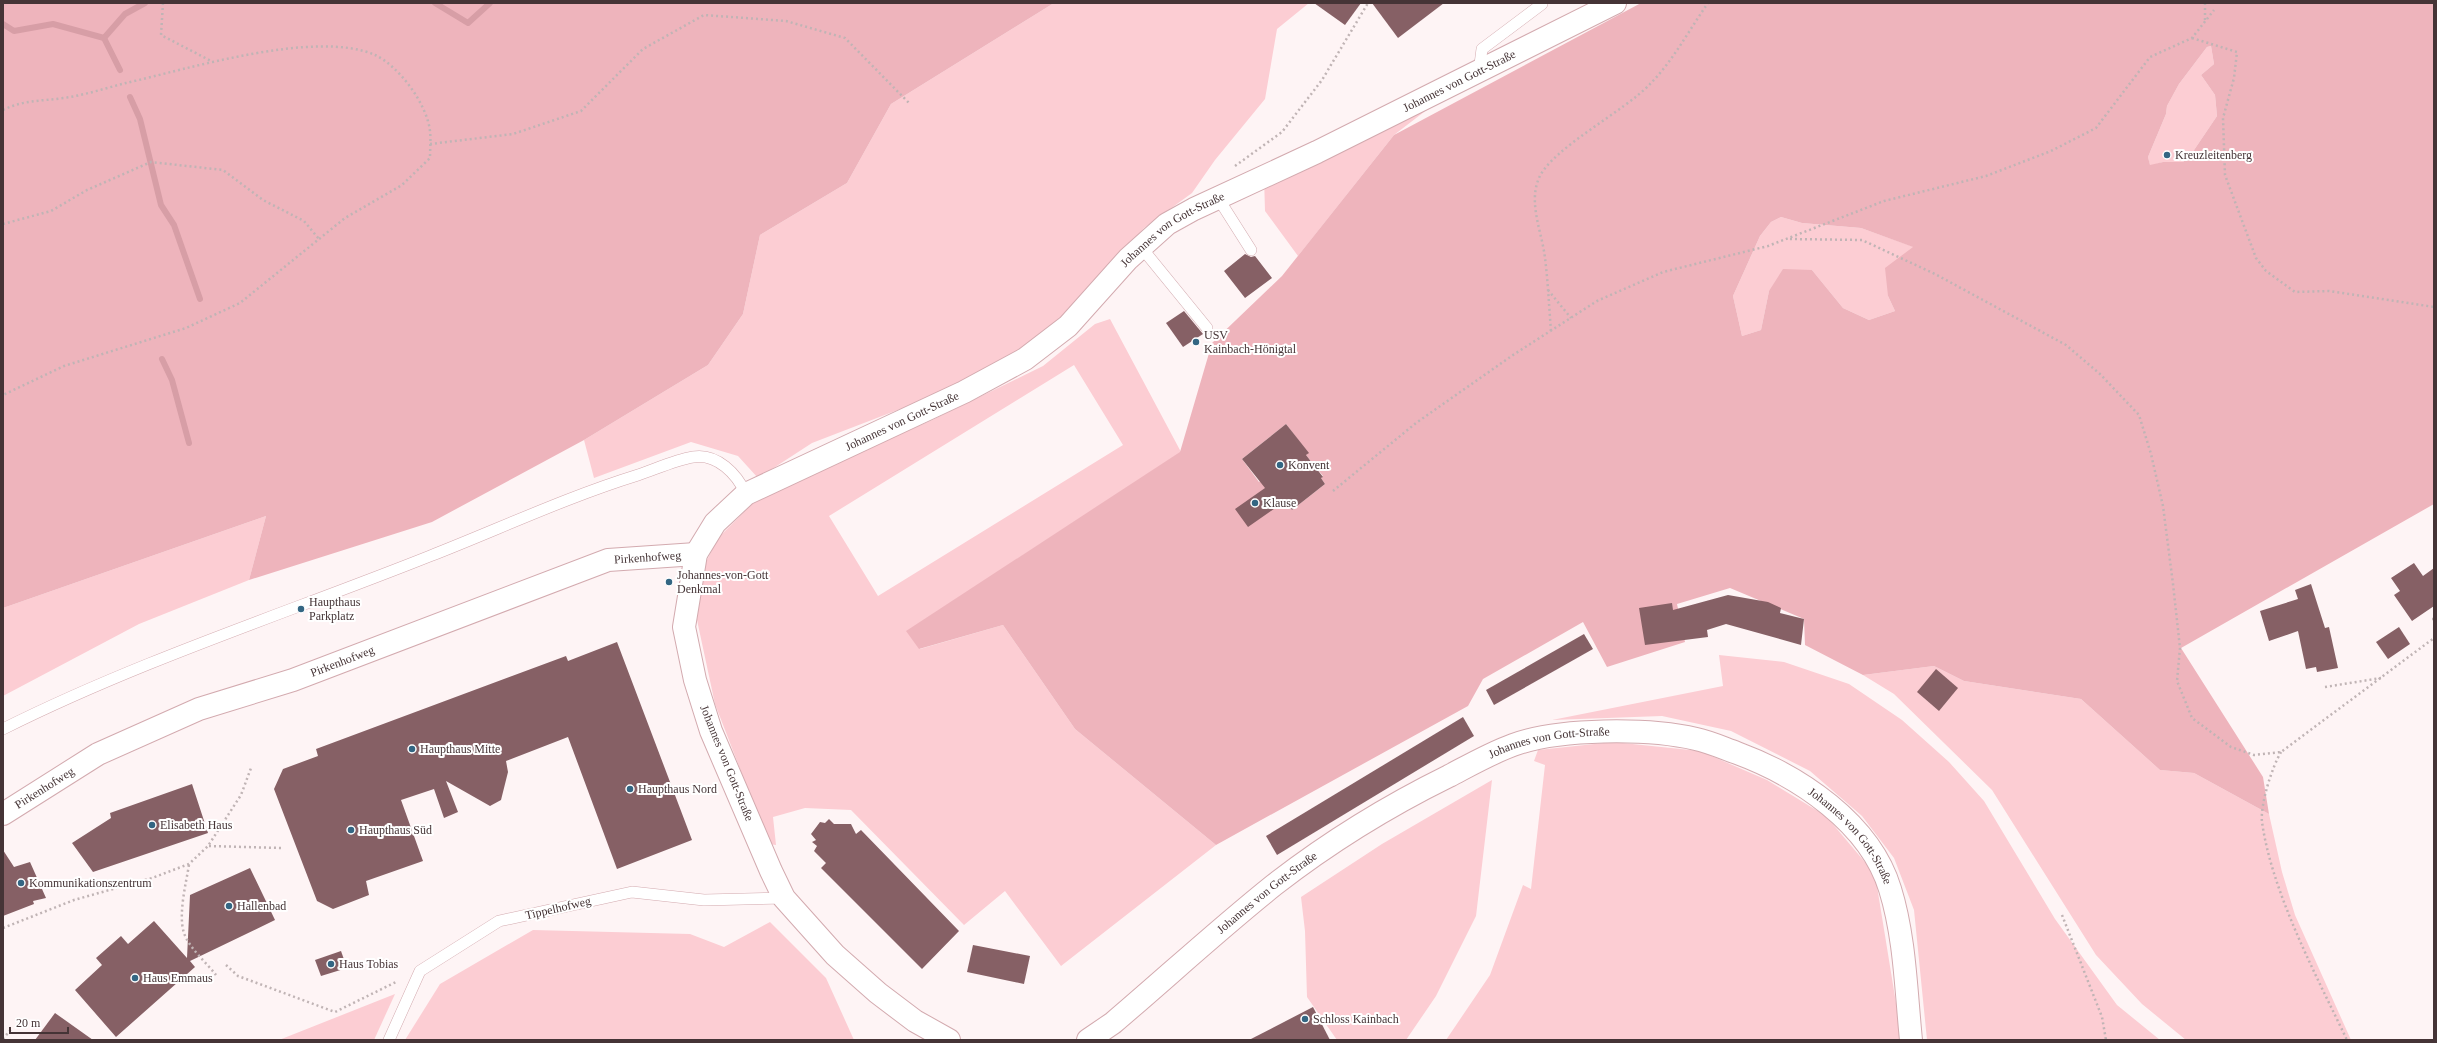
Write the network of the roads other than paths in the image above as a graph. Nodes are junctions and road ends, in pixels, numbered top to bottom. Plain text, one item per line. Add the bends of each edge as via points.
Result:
1 (1615, 3) edge
2 (1542, 4) dead end
3 (1479, 72) junction
4 (1218, 198) junction
5 (1141, 247) junction
6 (1250, 250) dead end
7 (1207, 328) dead end
8 (746, 494) junction
9 (696, 554) junction
10 (3, 729) edge
11 (3, 814) edge
12 (784, 898) junction
13 (389, 1040) edge
14 (949, 1040) edge
15 (1088, 1040) edge
16 (1912, 1040) edge

1 - 3 street, Johannes von Gott-Straße
2 - 3 lane via 1482,49
3 - 4 street, Johannes von Gott-Straße
4 - 5 street, Johannes von Gott-Straße via 1167,224
4 - 6 lane
5 - 7 lane
5 - 8 street, Johannes von Gott-Straße via 1128,258 1068,326 1025,359 964,392
8 - 9 street, Johannes von Gott-Straße via 715,523
8 - 10 lane via 730,470 716,461 694,457 598,488 402,568 198,644 70,695
9 - 11 street, Pirkenhofweg via 608,560 293,680 199,709 98,754
9 - 12 street, Johannes von Gott-Straße via 684,627 695,680 711,731
12 - 13 lane, Tippelhofweg via 704,900 632,892 499,921 420,971
12 - 14 street, Johannes von Gott-Straße via 835,955 878,993 915,1021
15 - 16 street, Johannes von Gott-Straße via 1113,1023 1275,884 1366,822 1419,790 1514,744 1561,735 1622,731 1660,732 1698,739 1750,758 1797,783 1842,816 1876,856 1890,888 1897,918

